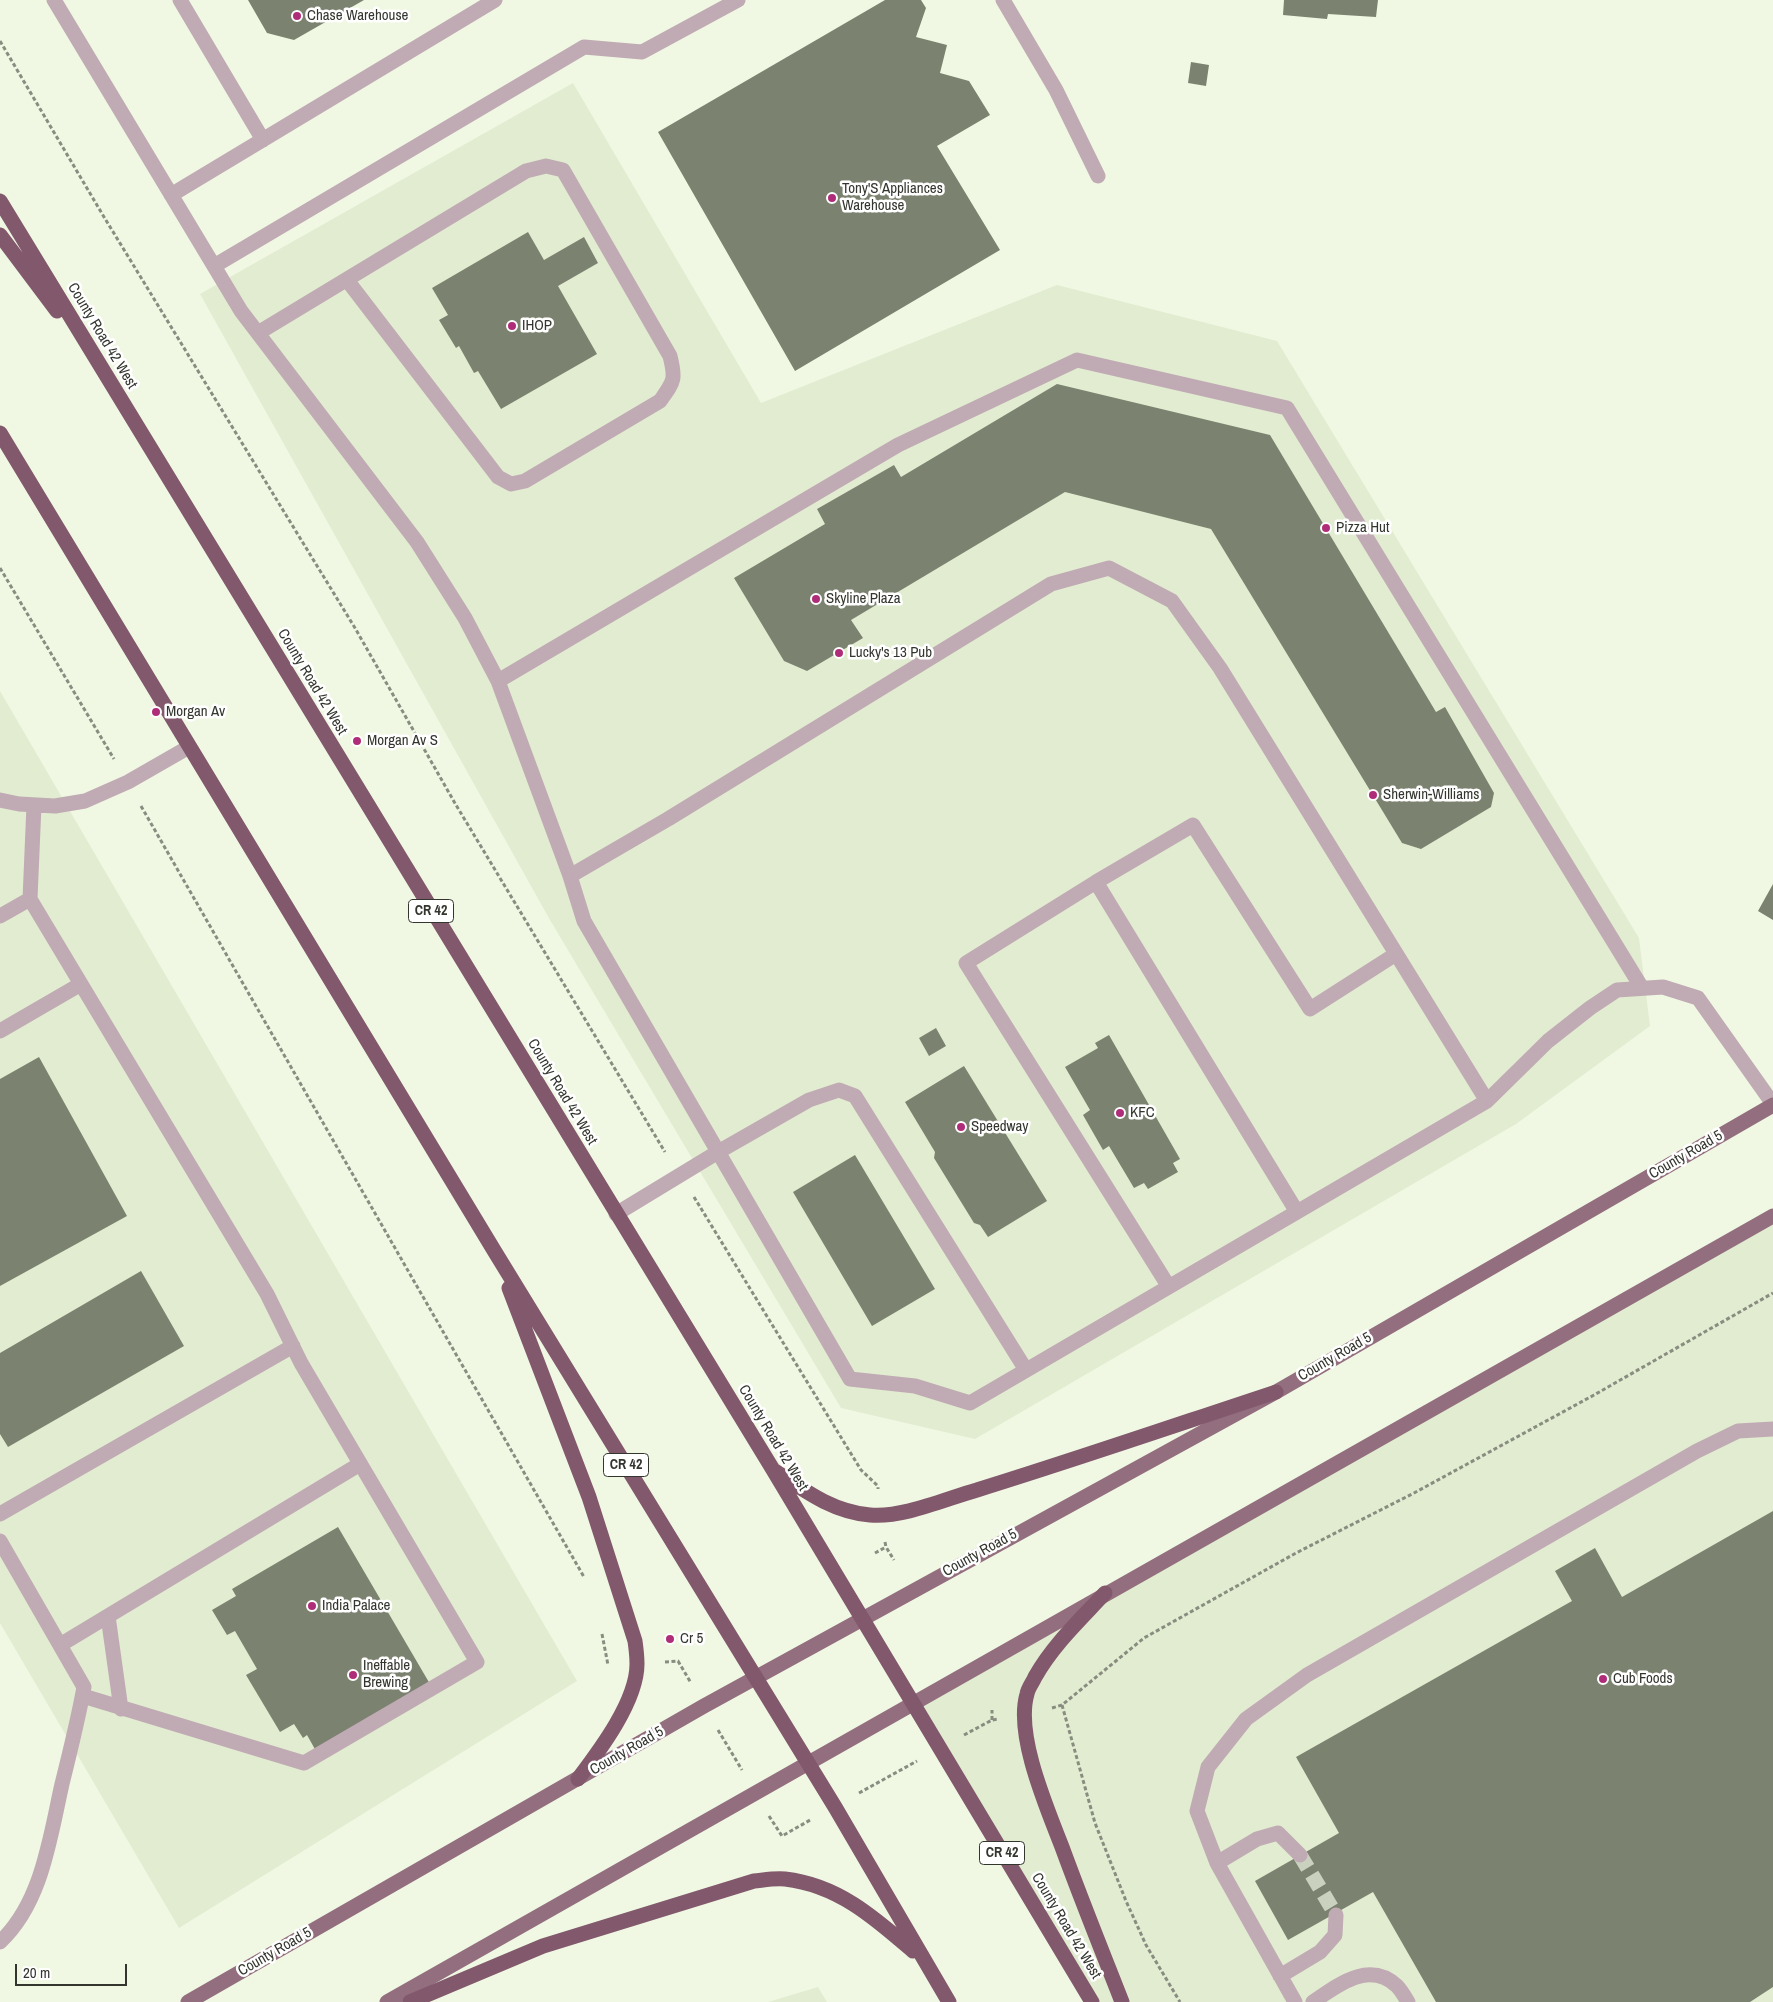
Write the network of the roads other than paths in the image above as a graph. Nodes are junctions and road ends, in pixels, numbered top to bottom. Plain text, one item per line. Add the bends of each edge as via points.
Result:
1 (54, 0) edge
2 (180, 0) edge
3 (495, 0) edge
4 (738, 0) edge
5 (1003, 0) edge
6 (263, 140) junction
7 (1098, 176) dead end
8 (172, 195) junction
9 (0, 201) edge
10 (0, 235) edge
11 (214, 266) junction
12 (347, 280) junction
13 (258, 334) junction
14 (110, 383) junction
15 (0, 433) edge
16 (498, 681) junction
17 (189, 747) junction
18 (0, 800) edge
19 (34, 805) junction
20 (570, 876) junction
21 (1096, 882) junction
22 (30, 899) junction
23 (0, 916) edge
24 (1396, 954) junction
25 (81, 984) junction
26 (1642, 988) junction
27 (0, 1031) edge
28 (1487, 1101) junction
29 (1773, 1104) edge
30 (718, 1152) junction
31 (1297, 1212) junction
32 (616, 1214) junction
33 (1773, 1216) edge
34 (495, 1252) junction
35 (1169, 1287) junction
36 (292, 1346) junction
37 (1026, 1370) junction
38 (1276, 1392) junction
39 (1773, 1429) edge
40 (360, 1464) junction
41 (772, 1468) junction
42 (0, 1514) edge
43 (0, 1541) edge
44 (1105, 1593) junction
45 (108, 1616) junction
46 (863, 1620) junction
47 (60, 1645) junction
48 (755, 1678) junction
49 (83, 1696) junction
50 (912, 1703) junction
51 (122, 1709) junction
52 (808, 1763) junction
53 (578, 1779) junction
54 (1300, 1855) tunnel mouth
55 (1217, 1863) junction
56 (1336, 1915) tunnel mouth
57 (0, 1942) edge
58 (924, 1961) junction
59 (1280, 1976) junction
60 (188, 2002) edge
61 (387, 2002) edge
62 (410, 2002) edge
63 (949, 2002) edge
64 (1092, 2002) edge
65 (1122, 2002) edge
66 (1295, 2002) edge
67 (1312, 2002) edge
68 (1408, 2002) edge

1 - 8 street
2 - 6 street
3 - 6 street
4 - 11 street via 642,52 584,47
5 - 7 street via 1056,90
6 - 8 street
8 - 11 street
9 - 14 highway, County Road 42 West / CR 42
10 - 14 highway
11 - 13 street
12 - 12 street via 526,171 546,166 563,170 670,356 675,374 660,401 525,481 511,484 498,477
12 - 13 street
13 - 16 street via 417,542 465,618
14 - 32 highway, County Road 42 West / CR 42
15 - 17 highway, CR 42
16 - 20 street
16 - 26 street via 898,445 1077,360 1287,408
17 - 19 street via 128,782 84,801 56,806
17 - 34 highway, CR 42
18 - 19 street
19 - 22 street
20 - 24 street via 1051,584 1109,568 1172,601 1220,668
20 - 30 street via 584,921
21 - 24 street via 1193,825 1310,1009
21 - 31 street
21 - 35 street via 966,963
22 - 23 street
22 - 25 street
24 - 28 street
25 - 27 street
25 - 36 street via 267,1294
26 - 28 street via 1617,990 1590,1008 1548,1041
26 - 29 street via 1663,987 1698,998
28 - 31 street
29 - 38 main road, County Road 5
30 - 32 street
30 - 37 street via 850,1379 916,1386 970,1403
30 - 37 street via 809,1100 839,1090 855,1096
31 - 35 street
32 - 41 highway, County Road 42 West / CR 42
33 - 44 main road
34 - 48 highway, CR 42
34 - 53 highway via 590,1497 635,1641 638,1665 631,1692 604,1744
35 - 37 street
36 - 40 street
36 - 42 street
38 - 41 highway via 902,1512 873,1515 829,1505
38 - 46 main road, County Road 5 via 928,1581
39 - 55 street via 1738,1431 1696,1451 1308,1675 1246,1720 1208,1767 1197,1811
40 - 45 street
40 - 51 street via 477,1662 304,1763
41 - 46 highway, County Road 42 West / CR 42
43 - 47 street
44 - 50 main road
44 - 65 highway via 1042,1665 1027,1693 1024,1714 1027,1741 1041,1791
45 - 47 street
45 - 51 street
46 - 48 main road, County Road 5
46 - 50 highway, County Road 42 West / CR 42
47 - 49 street via 84,1687
48 - 52 highway, CR 42
48 - 53 main road, County Road 5
49 - 51 street
49 - 57 street via 46,1858 30,1900 10,1933
50 - 52 main road
50 - 64 highway, County Road 42 West / CR 42
52 - 58 highway, CR 42
52 - 61 main road
53 - 60 main road, County Road 5
54 - 55 street via 1278,1834 1257,1839
55 - 59 street
56 - 59 street via 1335,1935 1320,1952
58 - 62 highway via 848,1899 801,1882 783,1879 754,1881 543,1946
58 - 63 highway, CR 42
59 - 66 street
67 - 68 street via 1342,1983 1359,1976 1380,1974 1398,1986

